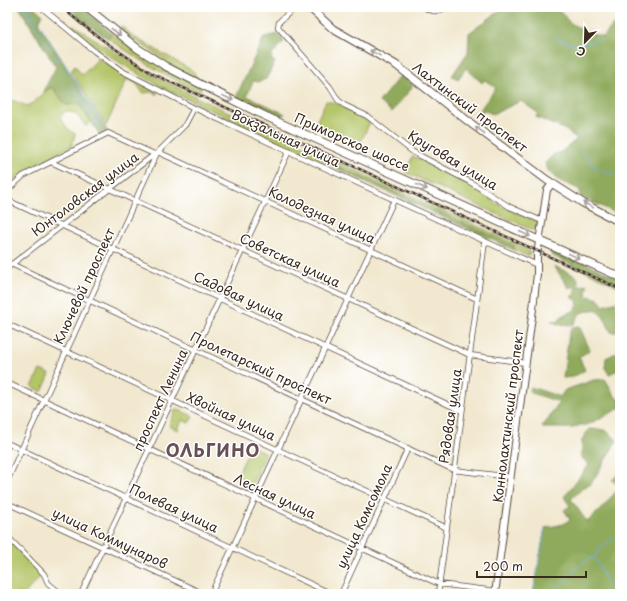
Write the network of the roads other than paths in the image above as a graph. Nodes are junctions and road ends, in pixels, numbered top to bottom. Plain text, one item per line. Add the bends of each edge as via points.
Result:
1 (41, 7) edge
2 (86, 7) edge
3 (295, 7) edge
4 (309, 7) edge
5 (424, 7) edge
6 (446, 7) edge
7 (194, 108) junction
8 (289, 151) junction
9 (156, 154) junction
10 (51, 162) junction
11 (554, 184) junction
12 (110, 189) junction
13 (7, 192) edge
14 (7, 200) edge
15 (394, 200) junction
16 (135, 201) junction
17 (265, 201) junction
18 (542, 221) junction
19 (620, 222) edge
20 (62, 225) junction
21 (539, 240) junction
22 (485, 241) junction
23 (113, 249) junction
24 (242, 250) junction
25 (371, 250) junction
26 (8, 265) edge
27 (537, 265) junction
28 (620, 277) edge
29 (220, 299) junction
30 (348, 299) junction
31 (477, 299) junction
32 (89, 301) junction
33 (7, 324) edge
34 (325, 348) junction
35 (196, 350) junction
36 (66, 352) junction
37 (470, 355) junction
38 (526, 363) junction
39 (7, 383) edge
40 (302, 399) junction
41 (44, 400) junction
42 (172, 401) junction
43 (462, 412) junction
44 (7, 443) edge
45 (408, 448) junction
46 (149, 449) junction
47 (21, 450) junction
48 (278, 450) junction
49 (454, 470) junction
50 (511, 477) junction
51 (7, 481) edge
52 (126, 498) junction
53 (256, 499) junction
54 (384, 499) junction
55 (7, 503) edge
56 (447, 528) junction
57 (7, 536) edge
58 (233, 547) junction
59 (103, 548) junction
60 (362, 548) junction
61 (439, 584) junction
62 (495, 592) edge
63 (61, 594) edge
64 (81, 594) edge
65 (204, 594) edge
66 (211, 594) edge
67 (332, 594) edge
68 (341, 594) edge
69 (438, 594) edge

1 - 7 street, Вокзальная улица via 122,71
2 -> 21 main road, Приморское шоссе via 137,48 165,66 277,121
3 - 18 street, Круговая улица via 278,26 330,86 338,100 370,119 413,152 470,182 510,208
11 -> 4 main road, Лахтинский проспект via 396,65 333,29
5 - 6 street via 435,12
7 - 8 street, Вокзальная улица
7 - 9 street, Ключевой проспект via 185,125
8 - 15 street, Вокзальная улица
8 - 17 street, проспект Ленина
9 - 10 street, Колодезная улица via 108,133
9 - 12 street, Юнтоловская улица
9 - 16 street, Ключевой проспект
9 - 17 street, Колодезная улица
10 - 12 street, Советская улица
10 - 13 street via 24,176
11 - 18 main road, Коннолахтинский проспект via 547,190
19 -> 11 main road, Лахтинский проспект
12 - 16 street, Советская улица
12 - 20 street, Юнтоловская улица
14 - 20 street, Садовая улица
15 - 22 street, Вокзальная улица
15 - 25 street
16 - 23 street, Ключевой проспект
16 - 24 street, Советская улица
17 - 24 street, проспект Ленина
17 - 25 street, Колодезная улица
18 - 21 main road, Коннолахтинский проспект
20 - 23 street, Садовая улица
20 - 26 street, Юнтоловская улица
21 - 27 main road, Коннолахтинский проспект
21 -> 28 main road, Приморское шоссе
22 - 27 street, Вокзальная улица
22 - 31 street, Рядовая улица
23 - 29 street, Садовая улица
23 - 32 street, Ключевой проспект
24 - 29 street, проспект Ленина
24 - 30 street, Советская улица
25 - 30 street
25 - 31 street, Колодезная улица
26 - 32 street, Пролетарский проспект
27 - 38 main road, Коннолахтинский проспект
29 - 34 street, Садовая улица
29 - 35 street, проспект Ленина
30 - 34 street
30 - 37 street, Советская улица
31 - 37 street, Рядовая улица
32 - 35 street, Пролетарский проспект
32 - 36 street, Ключевой проспект
33 - 36 street, Хвойная улица
34 - 40 street
34 - 43 street, Садовая улица
35 - 40 street, Пролетарский проспект
35 - 42 street, проспект Ленина
36 - 41 street, Ключевой проспект
36 - 42 street, Хвойная улица
37 - 38 street, Советская улица
37 - 43 street, Рядовая улица
38 - 50 main road, Коннолахтинский проспект
39 - 41 street, Лесная улица
40 - 45 street, Пролетарский проспект
40 - 48 street
41 - 46 street, Лесная улица
41 - 47 street, Ключевой проспект
42 - 46 street, проспект Ленина
42 - 48 street, Хвойная улица
43 - 49 street, Рядовая улица
44 - 47 street, Полевая улица
45 - 49 street, Пролетарский проспект
45 - 54 street, улица Комсомола
46 - 52 street, проспект Ленина
46 - 53 street, Лесная улица
47 - 51 street, Ключевой проспект
47 - 52 street, Полевая улица
48 - 53 street
48 - 54 street, Хвойная улица
49 - 50 street, Пролетарский проспект
49 - 56 street, Рядовая улица
50 - 62 main road, Коннолахтинский проспект
52 - 58 street, Полевая улица
52 - 59 street, проспект Ленина
53 - 58 street
53 - 60 street, Лесная улица
54 - 56 street, Хвойная улица
54 - 60 street, улица Комсомола
55 - 59 street, улица Коммунаров
56 - 61 street, Рядовая улица
57 - 63 street via 44,574 48,583
58 - 66 street
58 - 67 street, Полевая улица
59 - 64 street, проспект Ленина
59 - 65 street, улица Коммунаров
60 - 61 street, Лесная улица
60 - 68 street, улица Комсомола
61 - 62 street, Лесная улица
61 - 69 street, Рядовая улица

